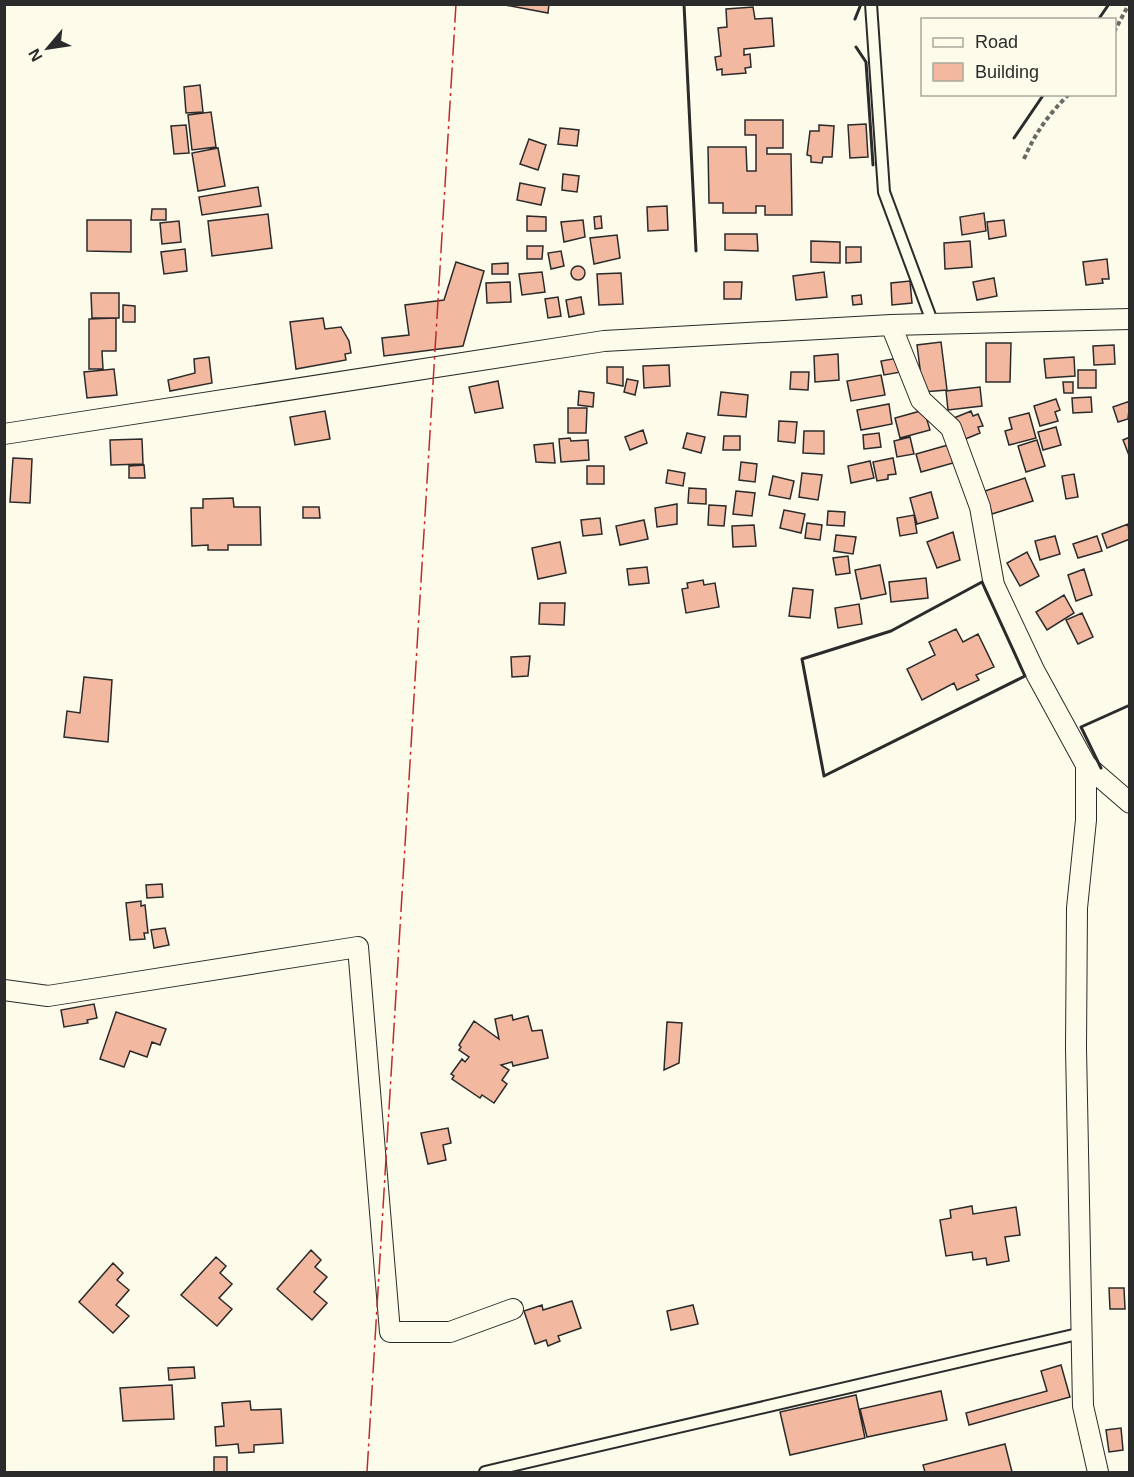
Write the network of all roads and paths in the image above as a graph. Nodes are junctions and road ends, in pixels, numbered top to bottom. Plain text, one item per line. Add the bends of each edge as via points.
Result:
1 (871, 4) edge
2 (1129, 4) edge
3 (1116, 28) edge
4 (1068, 96) edge
5 (1024, 159) dead end
6 (1130, 319) edge
7 (933, 324) junction
8 (891, 325) junction
9 (4, 434) edge
10 (1086, 765) junction
11 (1130, 803) edge
12 (4, 990) edge
13 (513, 1309) dead end
14 (1082, 1333) junction
15 (485, 1473) edge
16 (1098, 1473) edge

1 - 7 lane via 884,192
2 - 3 path
4 - 5 path via 1035,133
6 - 7 street
7 - 8 street
8 - 9 street via 604,341
8 - 10 street via 921,400 951,428 980,507 994,585 1034,670
10 - 11 street
10 - 14 street via 1075,1000
12 - 13 street via 48,996 357,947 390,1332 450,1332
14 - 15 lane
14 - 16 street via 1083,1406

